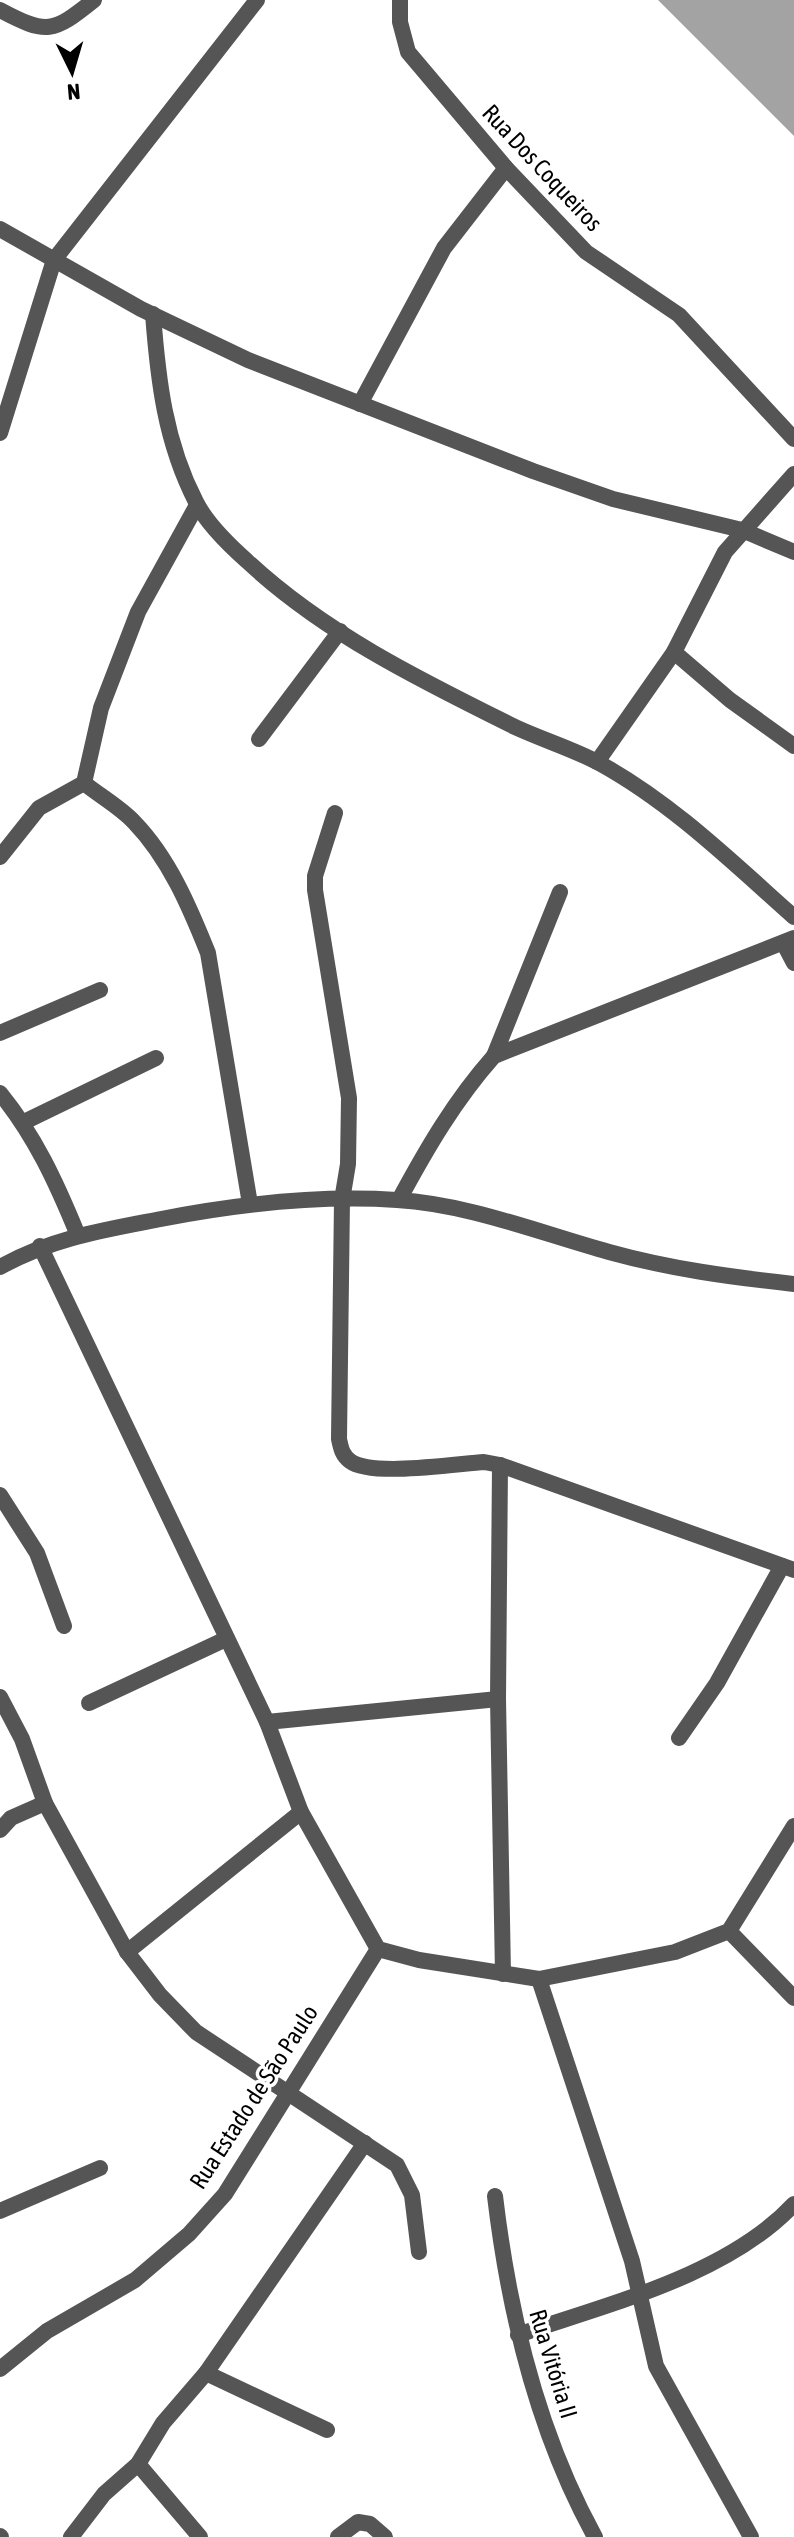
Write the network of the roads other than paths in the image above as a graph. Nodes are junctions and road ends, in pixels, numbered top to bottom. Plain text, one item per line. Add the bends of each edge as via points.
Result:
1 (94, 0) edge
2 (257, 0) edge
3 (400, 0) edge
4 (0, 10) edge
5 (506, 168) junction
6 (0, 229) edge
7 (54, 260) junction
8 (153, 314) junction
9 (7, 387) edge
10 (360, 404) junction
11 (0, 433) edge
12 (794, 439) edge
13 (794, 474) edge
14 (197, 505) junction
15 (742, 530) junction
16 (794, 552) edge
17 (340, 631) junction
18 (674, 652) junction
19 (259, 739) dead end
20 (794, 746) edge
21 (597, 762) junction
22 (84, 783) junction
23 (335, 813) dead end
24 (0, 857) edge
25 (560, 892) dead end
26 (794, 917) edge
27 (789, 941) edge
28 (794, 963) edge
29 (100, 990) dead end
30 (0, 1033) edge
31 (494, 1056) junction
32 (156, 1058) dead end
33 (0, 1093) edge
34 (24, 1122) junction
35 (342, 1200) junction
36 (399, 1200) junction
37 (250, 1204) junction
38 (77, 1233) junction
39 (40, 1246) junction
40 (0, 1267) edge
41 (794, 1284) edge
42 (500, 1465) junction
43 (0, 1495) edge
44 (788, 1568) edge
45 (64, 1626) dead end
46 (226, 1639) junction
47 (0, 1697) edge
48 (498, 1699) junction
49 (89, 1703) dead end
50 (267, 1722) junction
51 (679, 1738) dead end
52 (45, 1803) junction
53 (301, 1812) junction
54 (794, 1826) edge
55 (0, 1830) edge
56 (729, 1931) junction
57 (378, 1949) junction
58 (127, 1952) junction
59 (503, 1974) junction
60 (539, 1979) junction
61 (794, 1998) edge
62 (285, 2093) junction
63 (365, 2143) junction
64 (100, 2168) dead end
65 (495, 2196) dead end
66 (794, 2204) edge
67 (0, 2211) edge
68 (419, 2252) dead end
69 (642, 2293) junction
70 (518, 2335) junction
71 (0, 2369) edge
72 (206, 2373) junction
73 (327, 2430) dead end
74 (138, 2464) junction
75 (71, 2537) edge
76 (200, 2537) edge
77 (338, 2537) edge
78 (385, 2537) edge
79 (595, 2537) edge
80 (751, 2537) edge

1 - 4 street via 50,29 29,26
2 - 7 street
3 - 5 street, Rua Dos Coqueiros via 408,52
5 - 10 street via 444,248
5 - 12 street, Rua Dos Coqueiros via 586,252 679,315
6 - 7 street
7 - 8 street
7 - 9 street
8 - 10 street via 248,360
8 - 14 street via 159,393 174,453
9 - 11 street
10 - 15 street via 613,499
13 - 15 street
14 - 17 street via 273,586
14 - 22 street via 138,612 101,708
15 - 16 street
15 - 18 street via 725,552
17 - 19 street
17 - 21 street via 461,699
18 - 20 street
18 - 21 street
21 - 26 street via 656,798
22 - 24 street via 39,808
22 - 37 street via 133,820 157,849 208,953
23 - 35 street via 315,890 349,1098
25 - 31 street
27 - 28 street
27 - 31 street
29 - 30 street
31 - 36 street via 438,1129
32 - 34 street
33 - 34 street
34 - 38 street
35 - 36 street
35 - 37 street
35 - 42 street via 342,1453 352,1463 372,1468
36 - 41 street via 505,1222 680,1270
37 - 38 street
38 - 39 street
39 - 40 street
39 - 46 street
42 - 44 street
42 - 48 street
43 - 45 street via 37,1553
44 - 51 street
46 - 49 street
46 - 50 street
47 - 52 street
48 - 50 street
48 - 59 street
50 - 53 street
52 - 55 street via 11,1818
52 - 58 street
53 - 57 street
53 - 58 street
54 - 56 street
56 - 60 street via 675,1952
56 - 61 street
57 - 59 street
57 - 62 street, Rua Estado de São Paulo
58 - 62 street via 196,2032
59 - 60 street
60 - 69 street
62 - 63 street
62 - 71 street, Rua Estado de São Paulo via 225,2194 189,2234 135,2280 47,2331
63 - 68 street via 405,2177
63 - 72 street
64 - 67 street
65 - 70 street, Rua Vitória II
66 - 69 street via 752,2242
69 - 70 street
69 - 80 street via 656,2366
70 - 79 street, Rua Vitória II via 566,2477
72 - 73 street
72 - 74 street via 163,2423
74 - 75 street via 104,2494
74 - 76 street
77 - 78 street via 358,2522 370,2524

